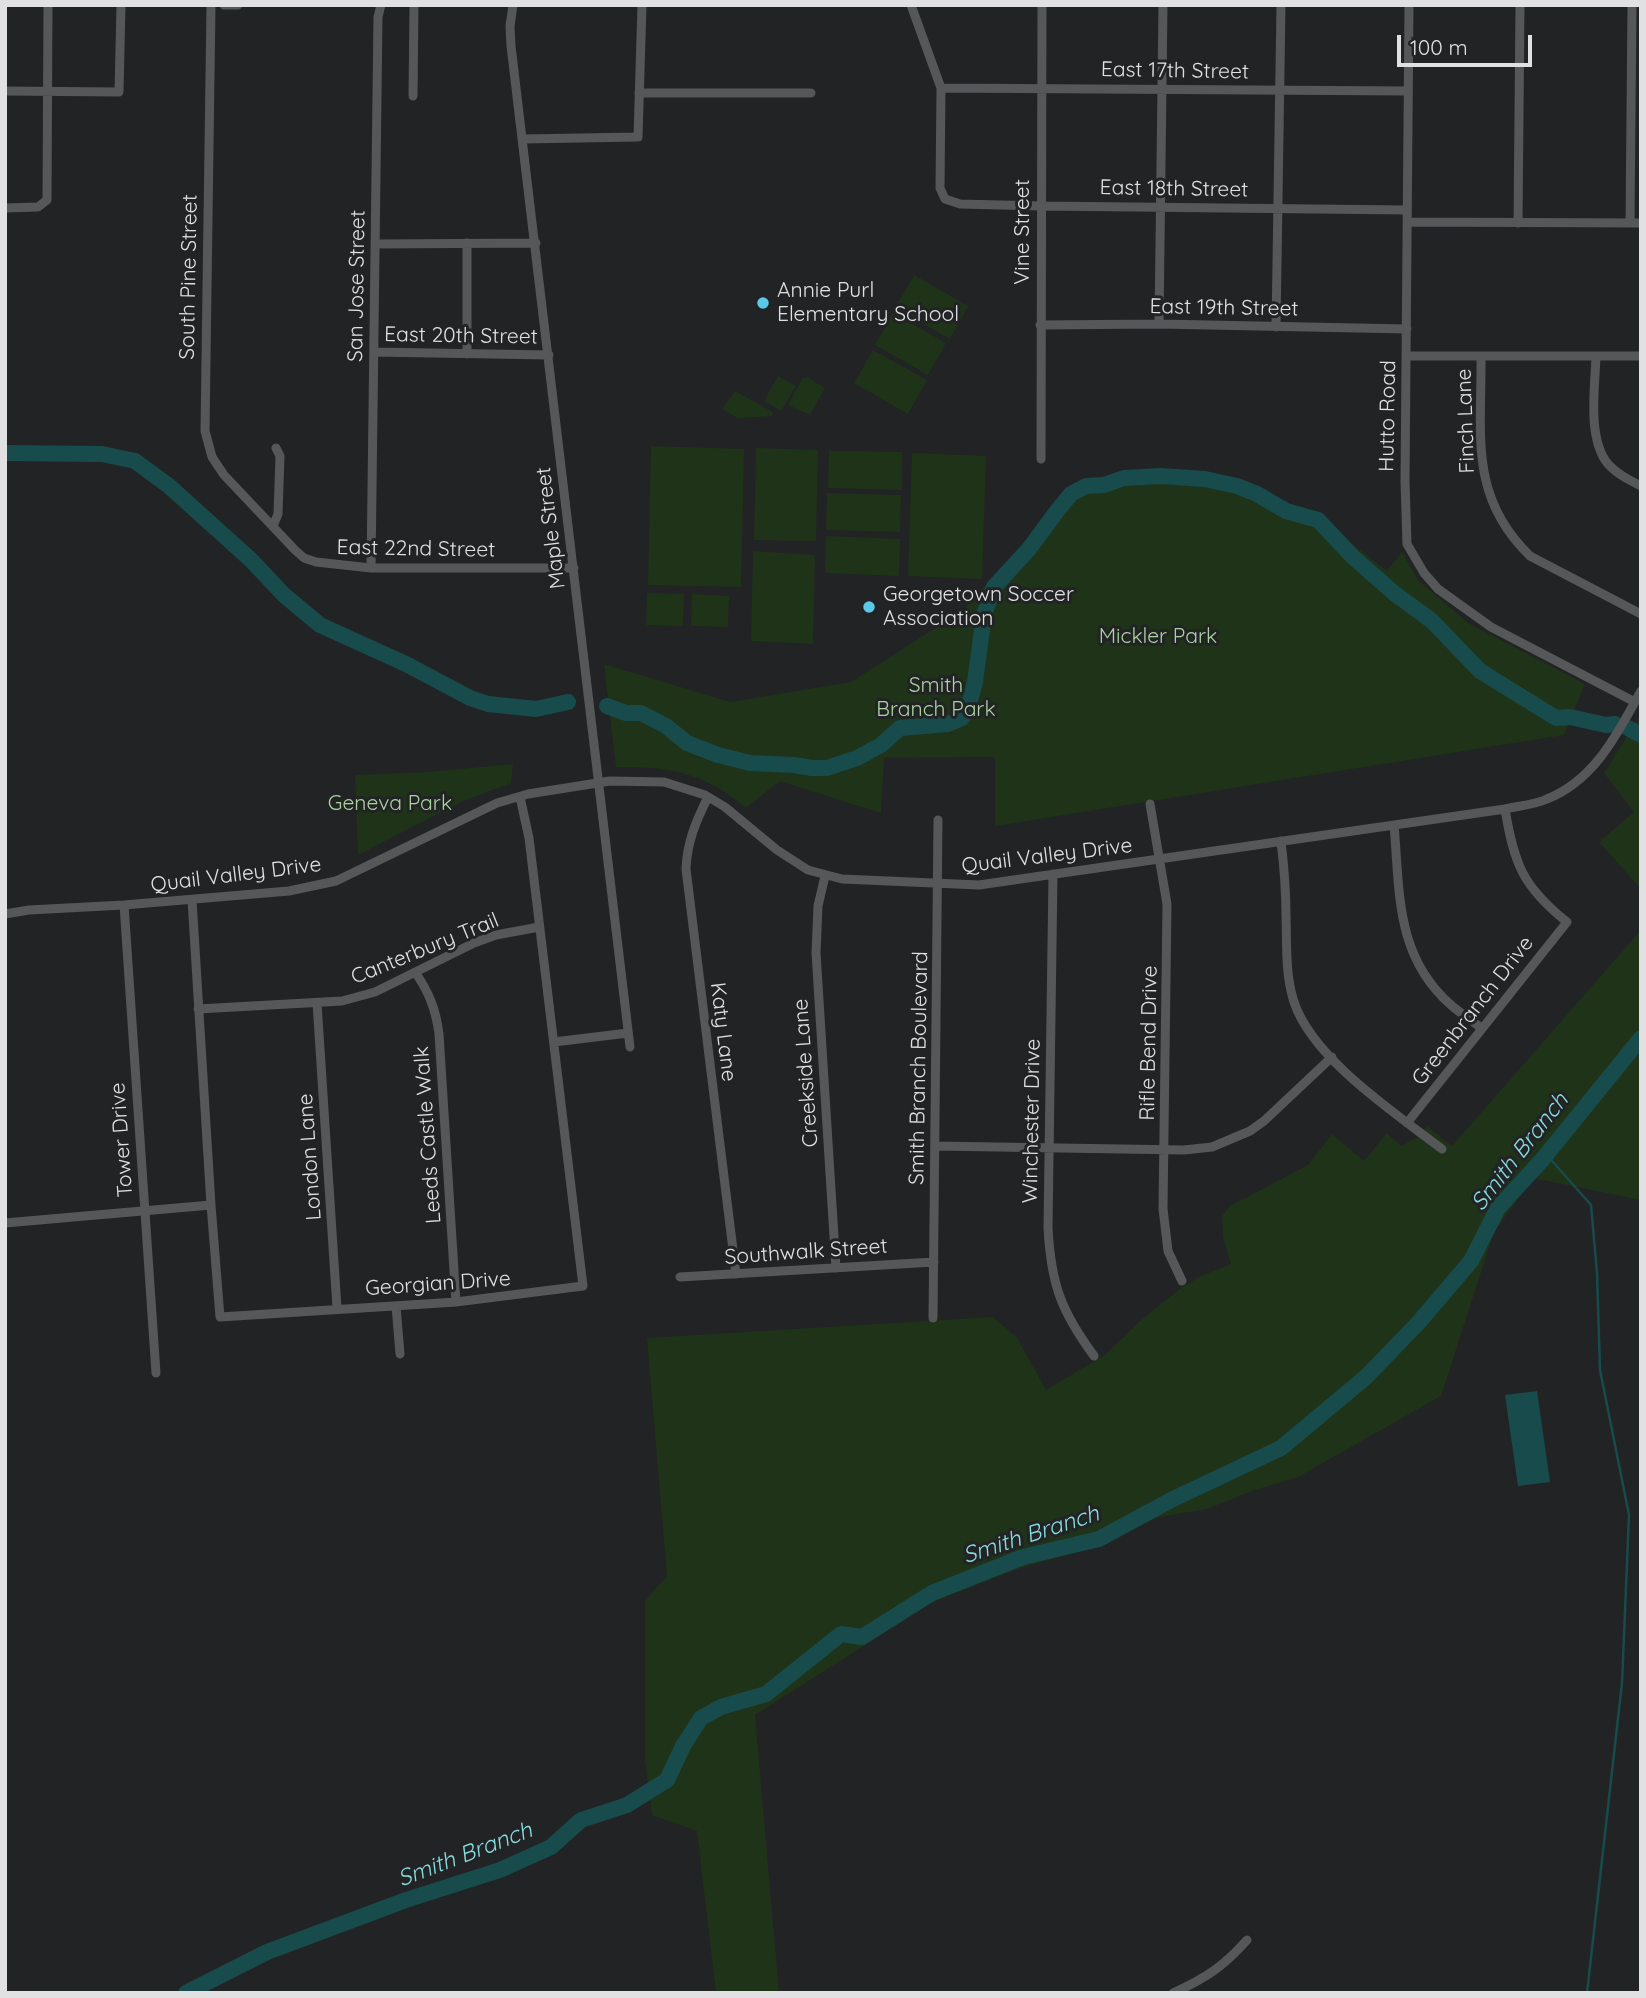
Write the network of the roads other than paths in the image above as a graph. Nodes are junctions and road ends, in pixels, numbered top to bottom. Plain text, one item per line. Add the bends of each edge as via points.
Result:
1 (48, 5) edge
2 (121, 5) edge
3 (211, 5) edge
4 (224, 5) edge
5 (238, 5) edge
6 (381, 5) edge
7 (414, 5) edge
8 (513, 5) edge
9 (642, 5) edge
10 (911, 5) edge
11 (1042, 5) edge
12 (1163, 5) edge
13 (1281, 5) edge
14 (1409, 5) edge
15 (1520, 5) edge
16 (1632, 5) edge
17 (942, 88) junction
18 (1042, 88) junction
19 (1161, 89) junction
20 (5, 90) edge
21 (1279, 90) junction
22 (48, 91) junction
23 (1408, 91) junction
24 (639, 93) junction
25 (811, 93) dead end
26 (413, 96) dead end
27 (523, 139) junction
28 (1041, 206) junction
29 (1161, 206) junction
30 (5, 208) edge
31 (1279, 208) junction
32 (1407, 210) junction
33 (1408, 222) junction
34 (1518, 223) junction
35 (1630, 223) junction
36 (1641, 223) edge
37 (467, 243) junction
38 (536, 243) junction
39 (376, 244) junction
40 (1159, 324) junction
41 (1040, 325) junction
42 (1276, 327) junction
43 (1407, 329) junction
44 (374, 352) junction
45 (467, 354) junction
46 (549, 355) junction
47 (1407, 356) junction
48 (1481, 356) junction
49 (1596, 356) junction
50 (1641, 356) edge
51 (276, 448) dead end
52 (1041, 459) dead end
53 (1641, 486) edge
54 (273, 526) junction
55 (371, 568) junction
56 (574, 568) junction
57 (1641, 614) edge
58 (1641, 691) edge
59 (1635, 702) junction
60 (598, 783) junction
61 (520, 797) junction
62 (708, 797) junction
63 (1150, 804) dead end
64 (1505, 809) junction
65 (938, 820) dead end
66 (1394, 825) junction
67 (1282, 841) junction
68 (1159, 860) junction
69 (1053, 874) junction
70 (825, 876) junction
71 (939, 884) junction
72 (191, 900) junction
73 (124, 905) junction
74 (5, 906) edge
75 (29, 910) junction
76 (5, 914) edge
77 (539, 927) junction
78 (415, 972) junction
79 (317, 1003) junction
80 (198, 1009) junction
81 (1482, 1028) junction
82 (628, 1033) junction
83 (554, 1042) junction
84 (631, 1047) dead end
85 (1332, 1057) junction
86 (1407, 1123) junction
87 (935, 1146) junction
88 (1050, 1147) junction
89 (1442, 1149) dead end
90 (1165, 1150) junction
91 (211, 1205) junction
92 (144, 1210) junction
93 (5, 1223) edge
94 (933, 1262) junction
95 (836, 1268) junction
96 (736, 1274) junction
97 (680, 1277) dead end
98 (1182, 1281) dead end
99 (456, 1301) junction
100 (397, 1306) junction
101 (337, 1308) junction
102 (933, 1318) dead end
103 (400, 1354) dead end
104 (1094, 1356) dead end
105 (156, 1373) dead end
106 (1247, 1940) dead end
107 (1173, 1993) edge

1 - 22 street
2 - 22 street via 119,92
3 - 54 street, South Pine Street via 205,431 212,457 224,475
4 - 5 street
6 - 39 street, San Jose Street
7 - 26 street
8 - 27 street, Maple Street via 511,46
9 - 24 street
10 - 17 street
11 - 18 street, Vine Street
12 - 19 street
13 - 21 street
14 - 23 street, Hutto Road
15 - 34 street
16 - 35 street
17 - 18 street, East 17th Street
17 - 28 street, East 18th Street via 940,188 945,198 960,204
18 - 19 street, East 17th Street
18 - 28 street, Vine Street
19 - 21 street, East 17th Street
19 - 29 street
20 - 22 street
21 - 23 street, East 17th Street
21 - 31 street
22 - 30 street via 48,191 44,204
23 - 32 street, Hutto Road
24 - 25 street
24 - 27 street via 638,137
27 - 38 street, Maple Street
28 - 29 street, East 18th Street
28 - 41 street, Vine Street
29 - 31 street, East 18th Street
29 - 40 street
31 - 32 street, East 18th Street
31 - 42 street
32 - 33 street, Hutto Road
33 - 34 street
33 - 43 street, Hutto Road
34 - 35 street
35 - 36 street
37 - 38 street
37 - 39 street
37 - 45 street
38 - 46 street, Maple Street
39 - 44 street, San Jose Street
40 - 41 street, East 19th Street
40 - 42 street, East 19th Street
41 - 52 street, Vine Street
42 - 43 street, East 19th Street
43 - 47 street, Hutto Road
44 - 45 street, East 20th Street
44 - 55 street, San Jose Street
45 - 46 street, East 20th Street
46 - 56 street, Maple Street
47 - 48 street
47 - 59 street, Hutto Road via 1407,544 1424,573 1454,602 1491,627
48 - 49 street
48 - 57 street, Finch Lane via 1483,475 1496,513 1530,556
49 - 50 street
49 - 53 street via 1598,446 1615,471
51 - 54 street via 280,456 278,514
54 - 55 street, East 22nd Street via 304,558
55 - 56 street, East 22nd Street
56 - 60 street, Maple Street
58 - 59 street, Quail Valley Drive
59 - 64 street, Quail Valley Drive via 1602,757 1575,784 1546,800
60 - 61 street, Quail Valley Drive
60 - 62 street, Quail Valley Drive via 664,782
60 - 82 street, Maple Street
61 - 72 street, Quail Valley Drive via 497,803 336,881 289,891
61 - 77 street, Georgian Drive
62 - 70 street, Quail Valley Drive via 777,850
62 - 96 street, Katy Lane via 691,835 686,869
63 - 68 street, Rifle Bend Drive
64 - 66 street, Quail Valley Drive
64 - 81 street, Greenbranch Drive via 1516,862 1536,894 1567,922
65 - 71 street, Smith Branch Boulevard
66 - 67 street, Quail Valley Drive
66 - 81 street via 1403,919 1412,954 1437,991
67 - 68 street, Quail Valley Drive
67 - 85 street via 1286,953 1295,1003 1314,1037
68 - 69 street, Quail Valley Drive
68 - 90 street, Rifle Bend Drive via 1167,904
69 - 71 street, Quail Valley Drive via 979,885
69 - 88 street, Winchester Drive
70 - 71 street, Quail Valley Drive
70 - 95 street, Creekside Lane via 816,953
71 - 87 street, Smith Branch Boulevard
72 - 73 street, Quail Valley Drive
72 - 80 street, Georgian Drive
73 - 75 street, Quail Valley Drive
73 - 92 street, Tower Drive
74 - 75 street, Quail Valley Drive
75 - 76 street, Quail Valley Drive
77 - 78 street, Canterbury Trail via 496,935
77 - 83 street, Georgian Drive
78 - 79 street, Canterbury Trail via 375,992
78 - 99 street, Leeds Castle Walk via 429,993 439,1034
79 - 80 street, Canterbury Trail
79 - 101 street, London Lane
80 - 91 street, Georgian Drive
81 - 86 street, Greenbranch Drive
82 - 83 street
82 - 84 street, Maple Street
83 - 99 street, Georgian Drive via 583,1286
85 - 86 street
85 - 90 street via 1250,1131 1212,1147
86 - 89 street
87 - 88 street
87 - 94 street, Smith Branch Boulevard
88 - 90 street
88 - 104 street, Winchester Drive via 1051,1270 1072,1325
90 - 98 street, Rifle Bend Drive via 1164,1232 1167,1251
91 - 92 street
91 - 101 street, Georgian Drive via 220,1317
92 - 93 street
92 - 105 street, Tower Drive
94 - 95 street, Southwalk Street
94 - 102 street, Smith Branch Boulevard
95 - 96 street, Southwalk Street
96 - 97 street, Southwalk Street
99 - 100 street, Georgian Drive
100 - 101 street, Georgian Drive
100 - 103 street
106 - 107 street via 1205,1978

